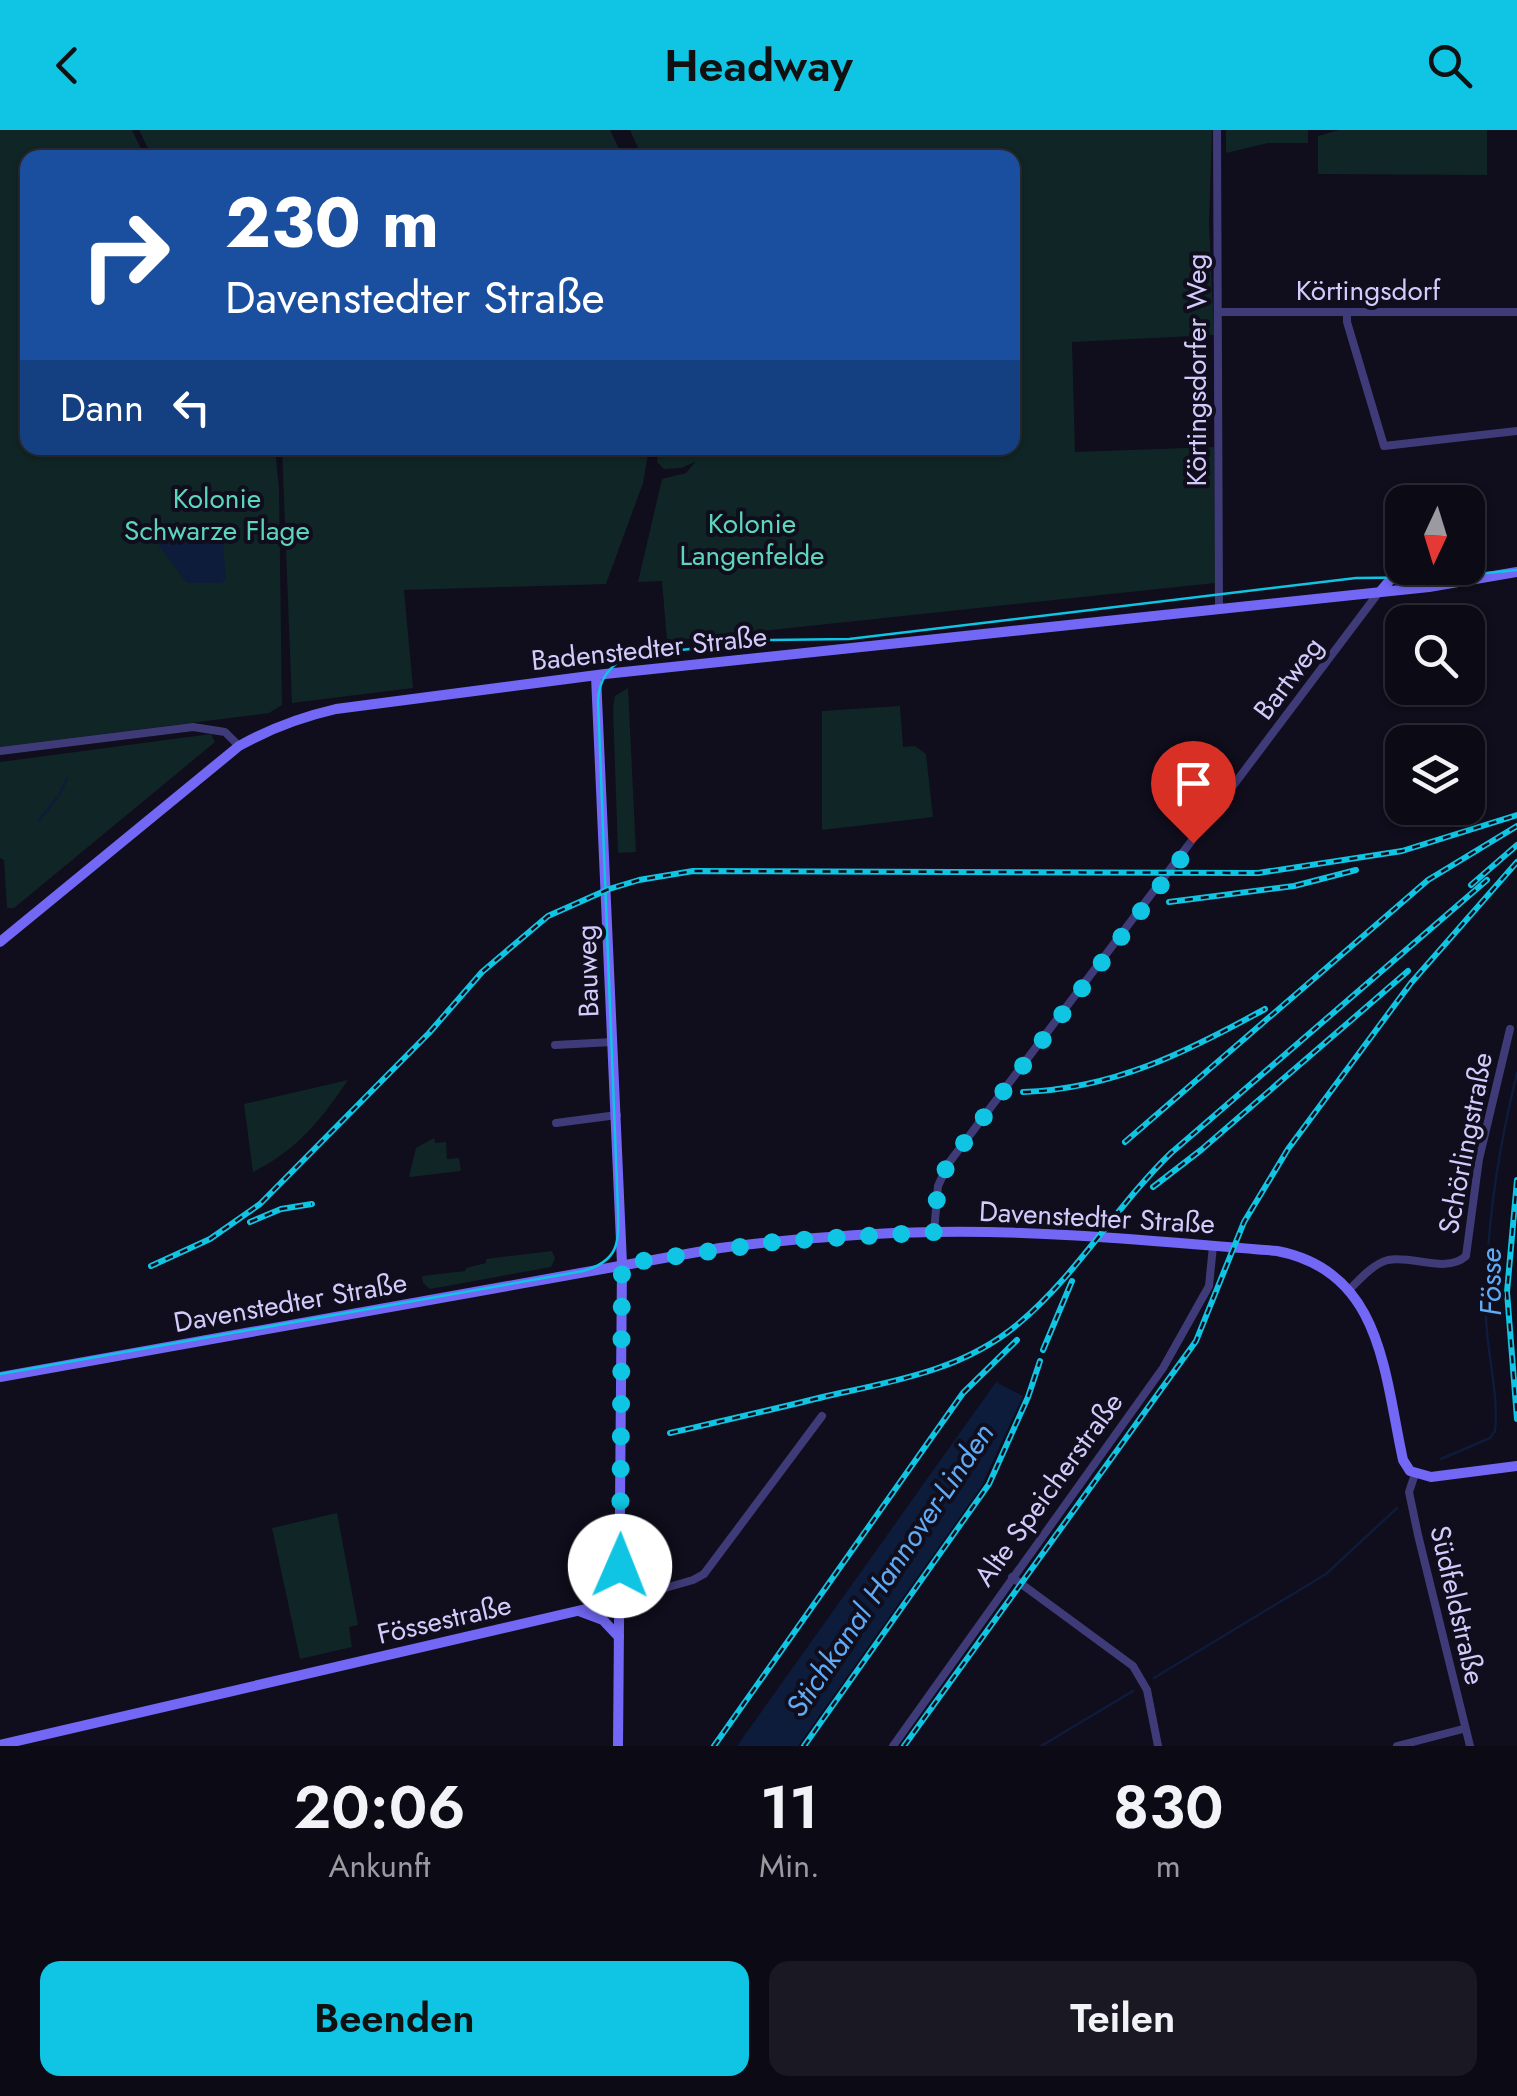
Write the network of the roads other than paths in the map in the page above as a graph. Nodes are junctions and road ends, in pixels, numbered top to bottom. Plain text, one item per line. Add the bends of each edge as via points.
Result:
1 (1218, 130) edge
2 (1219, 312) junction
3 (1347, 312) junction
4 (1517, 312) edge
5 (1517, 431) edge
6 (1517, 572) edge
7 (1379, 592) junction
8 (1219, 610) junction
9 (596, 676) junction
10 (239, 746) junction
11 (0, 751) edge
12 (0, 942) edge
13 (1510, 1029) dead end
14 (613, 1042) junction
15 (555, 1046) dead end
16 (616, 1115) junction
17 (556, 1123) dead end
18 (934, 1232) junction
19 (1213, 1246) junction
20 (622, 1264) junction
21 (1350, 1289) junction
22 (0, 1376) edge
23 (822, 1416) dead end
24 (1517, 1466) edge
25 (1416, 1474) junction
26 (1012, 1577) junction
27 (620, 1601) junction
28 (578, 1611) junction
29 (619, 1637) junction
30 (1463, 1729) junction
31 (0, 1746) edge
32 (618, 1746) edge
33 (893, 1746) edge
34 (1158, 1746) edge
35 (1396, 1746) edge
36 (1470, 1746) edge

1 - 2 street, Körtingsdorfer Weg
2 - 3 street, Körtingsdorf
2 - 8 street, Körtingsdorfer Weg
3 - 4 street, Körtingsdorf
3 - 5 street via 1384,446
6 - 7 street, Badenstedter Straße
7 - 8 street, Badenstedter Straße
7 - 18 street, Bartweg via 948,1164 938,1186
8 - 9 street, Badenstedter Straße
9 - 10 street, Badenstedter Straße via 336,709 290,720
9 - 14 street, Bauweg
10 - 11 street via 225,732 194,728
10 - 12 street, Badenstedter Straße
13 - 21 street, Schörlingstraße via 1466,1256 1449,1264 1386,1261
14 - 15 street
14 - 16 street, Bauweg
16 - 17 street
16 - 20 street, Bauweg
18 - 19 street, Davenstedter Straße
18 - 20 street, Davenstedter Straße via 781,1241
19 - 21 street, Davenstedter Straße via 1296,1254
19 - 26 street, Alte Speicherstraße via 1210,1286 1178,1344
20 - 22 street, Davenstedter Straße
20 - 27 street, Bauweg
21 - 25 street, Davenstedter Straße via 1370,1320 1403,1460
23 - 27 street, Fössestraße via 704,1574
24 - 25 street
25 - 30 street, Südfeldstraße via 1410,1492
26 - 33 street, Alte Speicherstraße
26 - 34 street via 1127,1659 1147,1690
27 - 28 street, Fössestraße
27 - 29 street, Bauweg
28 - 29 street via 603,1620
28 - 31 street, Fössestraße
29 - 32 street, Bauweg
30 - 35 street
30 - 36 street, Südfeldstraße

